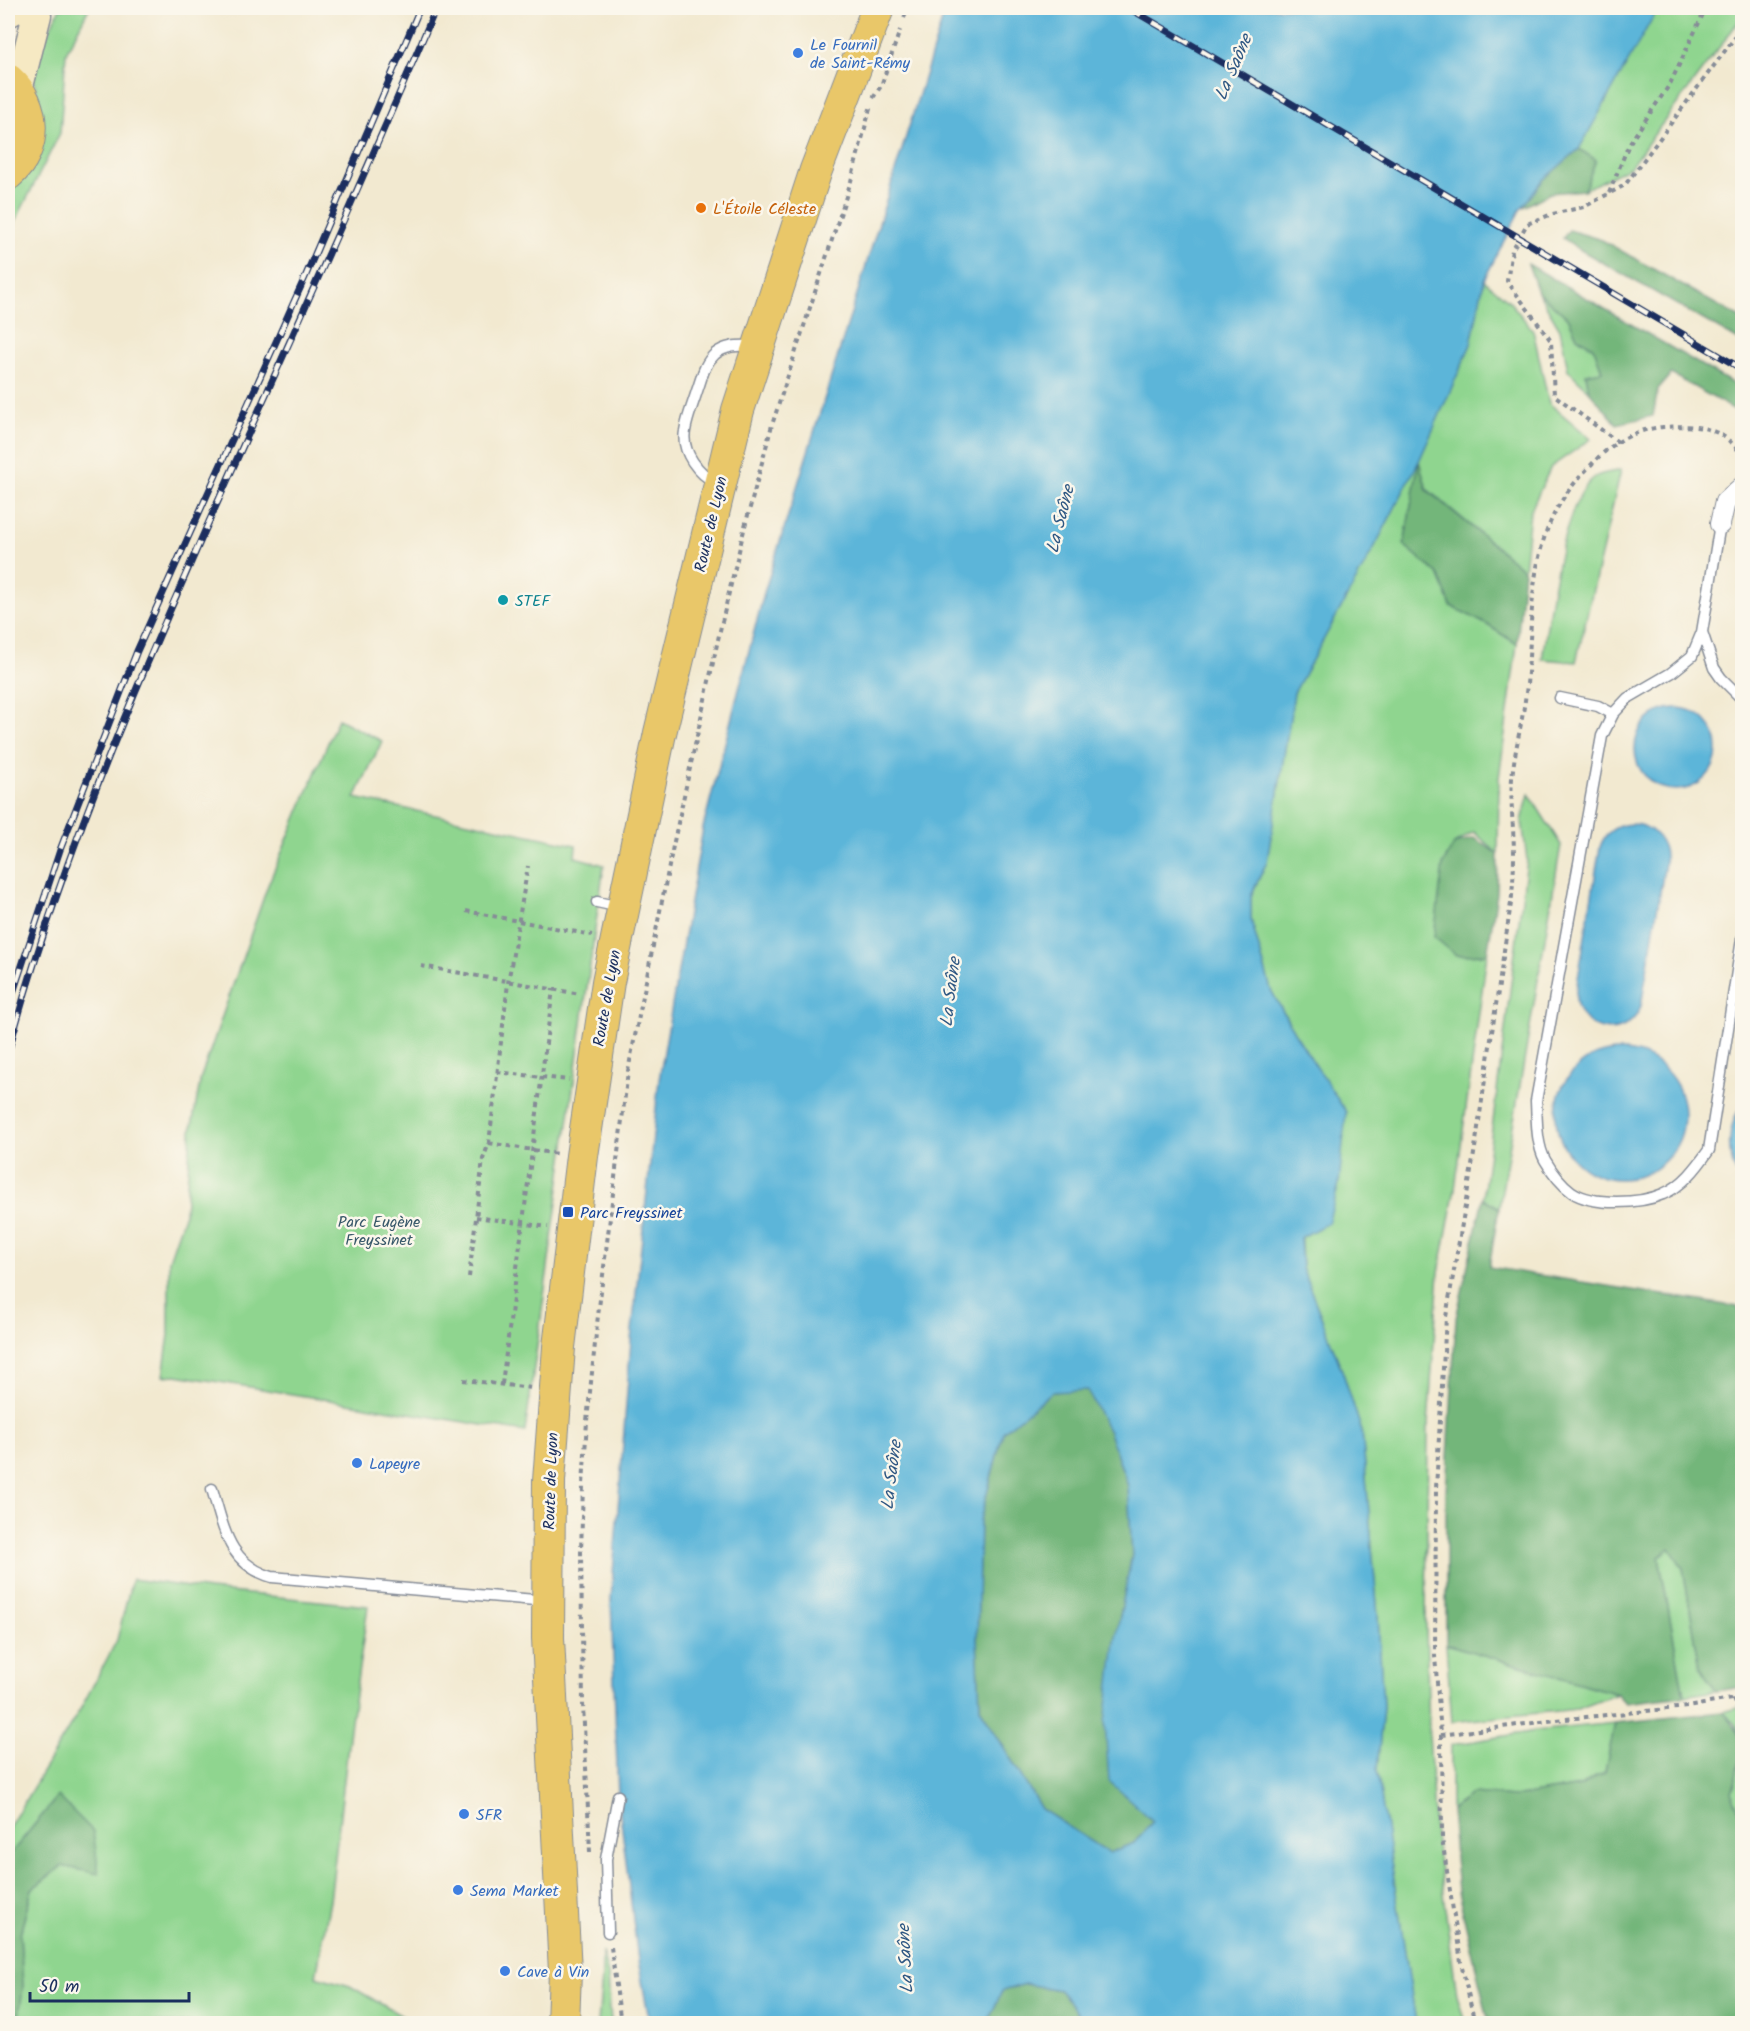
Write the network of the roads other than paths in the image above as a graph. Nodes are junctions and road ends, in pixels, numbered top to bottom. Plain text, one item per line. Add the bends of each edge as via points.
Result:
1 (879, 8) edge
2 (32, 10) edge
3 (8, 13) edge
4 (8, 40) edge
5 (13, 85) edge
6 (8, 174) edge
7 (758, 346) junction
8 (719, 483) junction
9 (1743, 487) edge
10 (1720, 524) joint
11 (1702, 632) junction
12 (1560, 698) dead end
13 (1743, 699) edge
14 (1613, 714) junction
15 (1743, 939) edge
16 (213, 1490) dead end
17 (547, 1598) junction
18 (618, 1796) dead end
19 (608, 1932) road end
20 (563, 2024) edge

1 - 7 main road, Route de Lyon via 816,170
2 - 3 main road
2 - 4 main road
2 - 5 main road
5 - 6 main road via 27,106 29,141 22,158
7 - 8 main road, Route de Lyon
7 - 8 lane via 725,348 706,363 685,431 688,452 696,466 707,478
8 - 17 main road, Route de Lyon via 660,733 610,905 608,981 582,1156 555,1389
9 - 10 street via 1725,502
10 - 11 lane
11 - 13 lane via 1714,668
11 - 14 lane via 1692,656 1628,698
12 - 14 lane via 1598,706
14 - 15 lane via 1602,736 1536,1101 1539,1141 1545,1159 1574,1193 1593,1200 1636,1202 1663,1194 1681,1183 1709,1150
16 - 17 lane via 228,1538 240,1560 259,1573 535,1600
17 - 20 main road, Route de Lyon via 565,1972
18 - 19 lane via 606,1858

